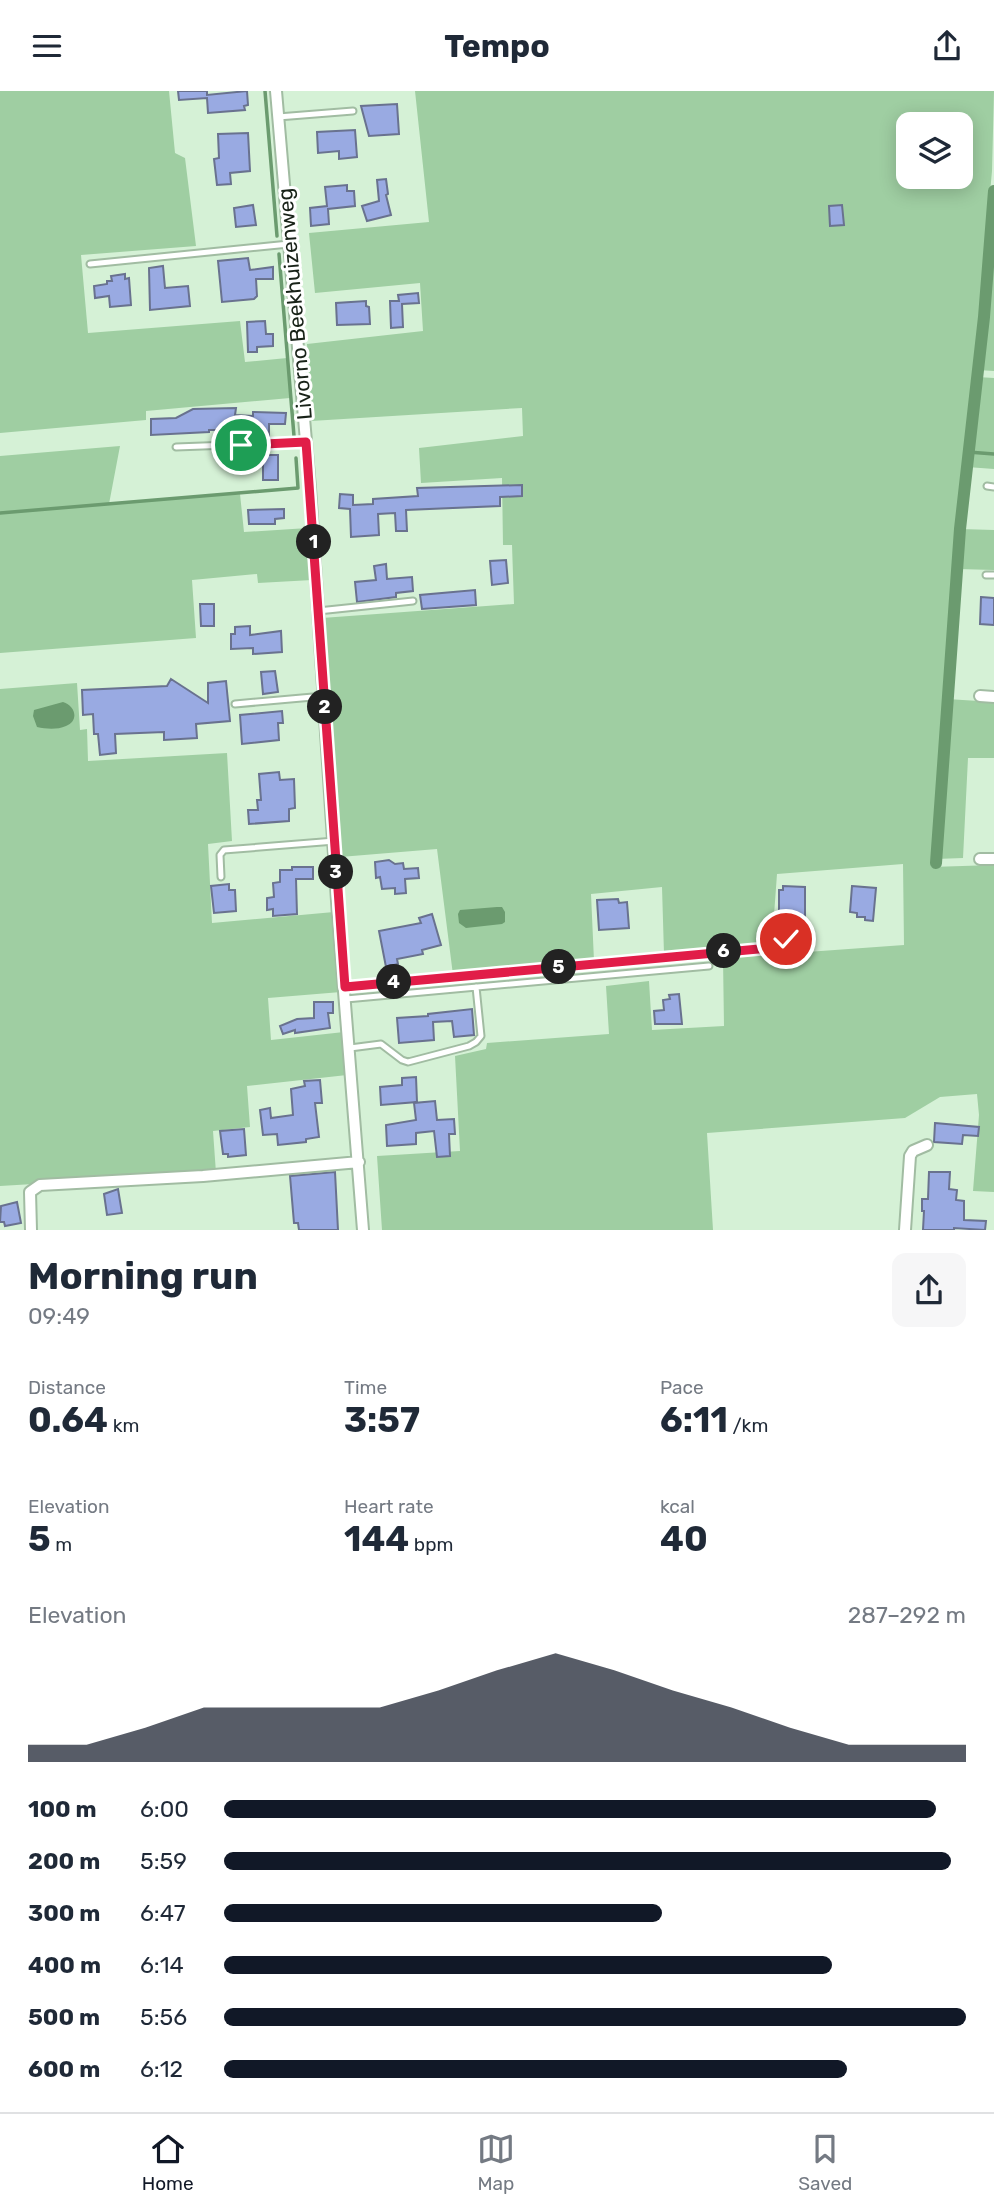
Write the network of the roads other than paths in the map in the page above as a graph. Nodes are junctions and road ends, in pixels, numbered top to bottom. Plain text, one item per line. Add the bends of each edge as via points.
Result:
1 (276, 91) edge
2 (354, 111) dead end
3 (278, 117) junction
4 (289, 244) junction
5 (90, 264) dead end
6 (306, 442) junction
7 (176, 447) dead end
8 (987, 487) dead end
9 (994, 487) edge
10 (986, 575) dead end
11 (994, 575) edge
12 (413, 601) dead end
13 (318, 611) junction
14 (324, 696) junction
15 (980, 696) dead end
16 (994, 697) edge
17 (235, 704) dead end
18 (335, 841) junction
19 (980, 859) dead end
20 (994, 859) edge
21 (221, 877) dead end
22 (790, 926) dead end
23 (709, 966) dead end
24 (476, 987) junction
25 (345, 993) junction
26 (350, 1048) junction
27 (927, 1145) dead end
28 (359, 1162) junction
29 (31, 1230) edge
30 (363, 1230) edge
31 (905, 1230) edge

1 - 3 street, Livorno Beekhuizenweg
2 - 3 lane
3 - 4 street, Livorno Beekhuizenweg
4 - 5 lane
4 - 6 street, Livorno Beekhuizenweg
6 - 7 lane
6 - 13 street, Livorno Beekhuizenweg
8 - 9 lane
10 - 11 lane
12 - 13 lane
13 - 14 street, Livorno Beekhuizenweg
14 - 17 lane
14 - 18 street, Livorno Beekhuizenweg
15 - 16 street
18 - 21 lane via 224,850
18 - 25 street, Livorno Beekhuizenweg
19 - 20 street
22 - 25 lane via 786,939 770,948
23 - 24 lane
24 - 25 lane
24 - 26 lane via 481,1036 469,1047 408,1062 381,1044
25 - 26 street, Livorno Beekhuizenweg
26 - 28 street, Livorno Beekhuizenweg
27 - 31 street via 910,1157
28 - 29 street via 40,1185 30,1192
28 - 30 street, Livorno Beekhuizenweg

